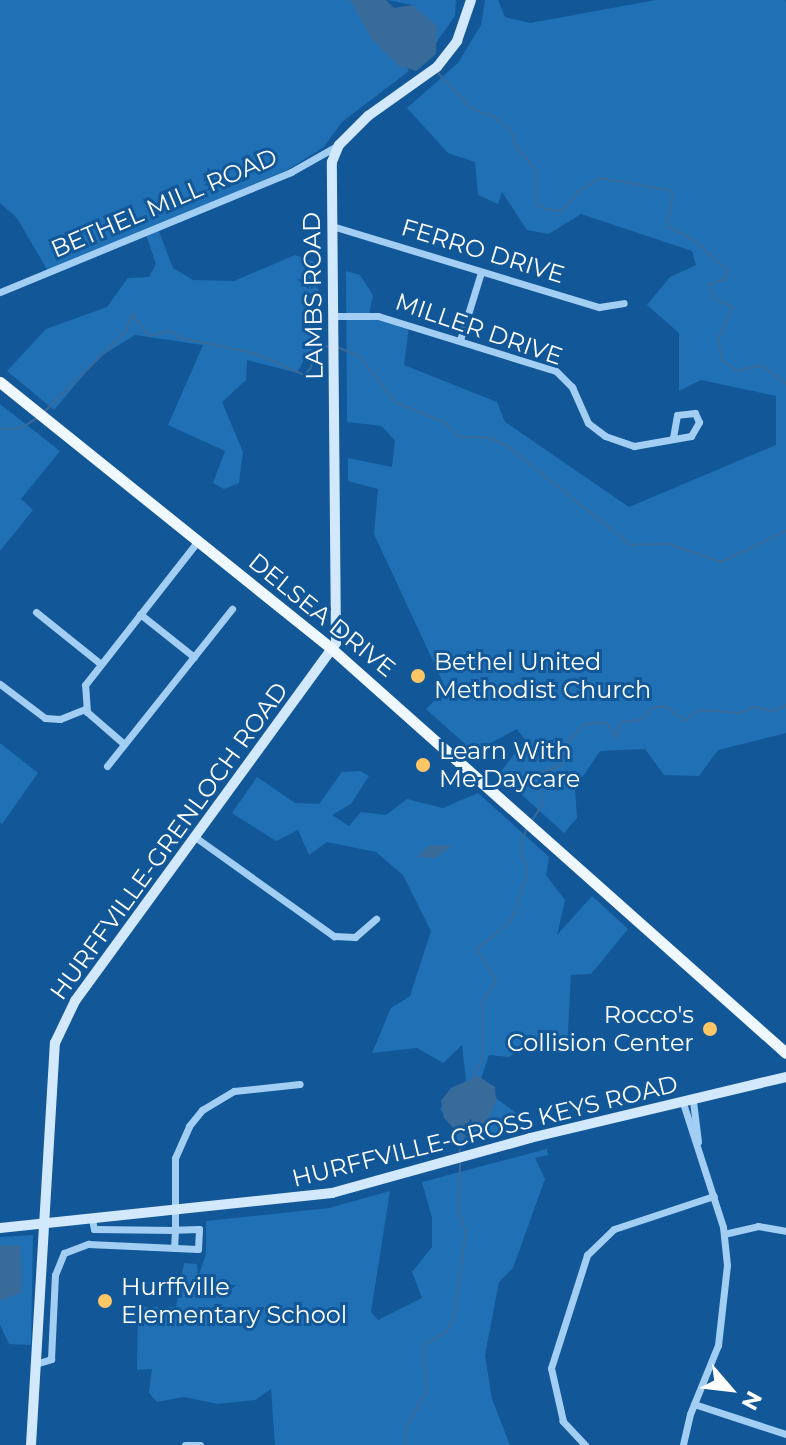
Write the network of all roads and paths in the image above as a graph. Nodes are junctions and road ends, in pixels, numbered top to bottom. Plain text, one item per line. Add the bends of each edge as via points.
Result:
1 (471, 0) edge
2 (339, 145) junction
3 (332, 226) junction
4 (481, 272) junction
5 (0, 292) edge
6 (624, 303) dead end
7 (334, 316) junction
8 (460, 340) junction
9 (0, 382) edge
10 (673, 437) dead end
11 (197, 542) junction
12 (232, 609) dead end
13 (36, 612) dead end
14 (140, 614) junction
15 (333, 650) junction
16 (194, 657) junction
17 (101, 664) junction
18 (0, 684) edge
19 (85, 709) junction
20 (124, 744) junction
21 (107, 766) dead end
22 (195, 837) junction
23 (376, 919) dead end
24 (786, 1053) edge
25 (786, 1077) edge
26 (300, 1084) dead end
27 (688, 1102) junction
28 (714, 1196) junction
29 (176, 1212) junction
30 (41, 1223) junction
31 (93, 1224) junction
32 (0, 1228) edge
33 (175, 1230) junction
34 (786, 1231) edge
35 (724, 1234) junction
36 (88, 1244) junction
37 (174, 1248) junction
38 (35, 1364) junction
39 (694, 1404) junction
40 (786, 1434) edge
41 (31, 1445) edge
42 (185, 1445) edge
43 (200, 1445) edge
44 (585, 1445) edge
45 (683, 1445) edge

1 - 2 main road via 457,41 437,67 368,116
2 - 3 main road, LAMBS ROAD via 331,171
2 - 5 street, BETHEL MILL ROAD via 291,172
3 - 4 street, FERRO DRIVE
3 - 7 main road, LAMBS ROAD
4 - 6 street, FERRO DRIVE via 599,307
4 - 8 street
7 - 8 street, MILLER DRIVE via 378,316
7 - 15 main road, LAMBS ROAD via 339,636
8 - 10 street, MILLER DRIVE via 556,371 572,387 588,423 605,436 634,446
9 - 11 main road, DELSEA DRIVE
11 - 14 street
11 - 15 main road, DELSEA DRIVE
12 - 16 street
13 - 17 street
14 - 16 street
14 - 17 street
15 - 22 main road, HURFFVILLE-GRENLOCH ROAD
15 - 24 main road, DELSEA DRIVE
16 - 20 street
17 - 19 street via 85,685
18 - 19 street via 45,718 60,719
19 - 20 street
20 - 21 street
22 - 23 street via 334,936 355,937
22 - 30 main road, HURFFVILLE-GRENLOCH ROAD via 58,1032
25 - 27 main road, HURFFVILLE-CROSS KEYS ROAD
26 - 29 street via 234,1091 202,1110 175,1158
27 - 28 street
27 - 29 main road, HURFFVILLE-CROSS KEYS ROAD via 332,1193
28 - 35 street
28 - 44 street via 616,1228 587,1255 551,1364 563,1421
29 - 31 main road, HURFFVILLE-CROSS KEYS ROAD
29 - 33 street
30 - 31 main road, HURFFVILLE-CROSS KEYS ROAD
30 - 32 main road, HURFFVILLE-CROSS KEYS ROAD
30 - 38 main road, HURFFVILLE-GRENLOCH ROAD
31 - 33 street
31 - 36 street
33 - 37 street
33 - 37 street via 199,1229 198,1249
34 - 35 street via 755,1226
35 - 39 street via 727,1273 718,1345
36 - 37 street
36 - 38 street via 69,1249 58,1263 51,1359
38 - 41 main road, HURFFVILLE-GRENLOCH ROAD
39 - 40 street
39 - 45 street
42 - 43 street

